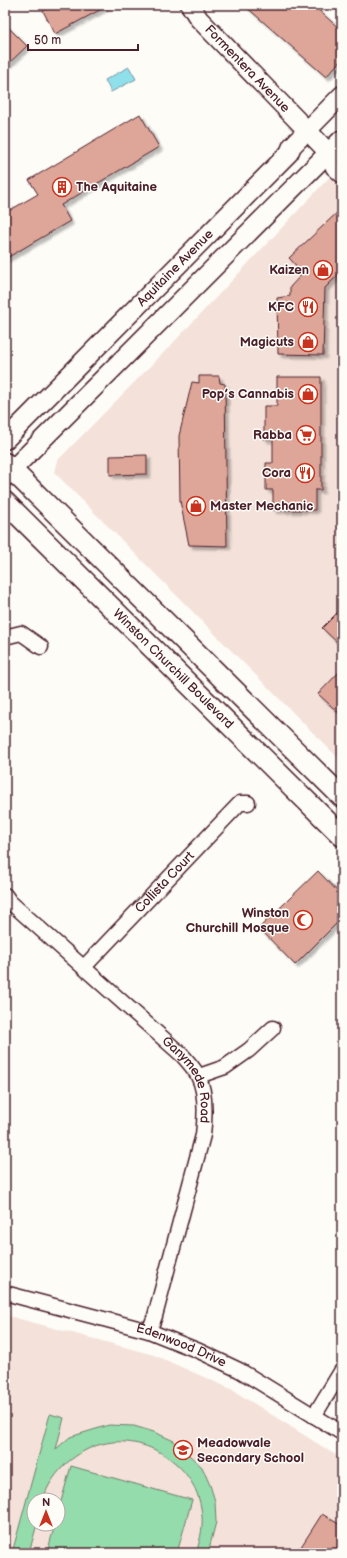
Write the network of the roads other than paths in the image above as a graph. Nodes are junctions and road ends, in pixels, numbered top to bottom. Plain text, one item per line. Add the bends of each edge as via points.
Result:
1 (190, 5) edge
2 (342, 95) edge
3 (308, 130) junction
4 (342, 139) edge
5 (336, 154) edge
6 (342, 176) edge
7 (5, 440) edge
8 (7, 470) edge
9 (5, 502) edge
10 (5, 637) edge
11 (41, 647) dead end
12 (342, 797) edge
13 (248, 803) dead end
14 (342, 836) edge
15 (5, 895) edge
16 (84, 967) junction
17 (272, 1028) dead end
18 (199, 1076) junction
19 (5, 1293) edge
20 (149, 1331) junction
21 (342, 1370) edge
22 (314, 1416) junction
23 (342, 1433) edge

1 - 3 street, Formentera Avenue via 199,19
2 - 3 street, Aquitaine Avenue
3 - 5 street, Formentera Avenue
3 - 7 street, Aquitaine Avenue via 292,146 289,153
4 - 5 street, Aquitaine Avenue
5 - 6 street via 333,168
5 - 8 street, Aquitaine Avenue via 303,177
8 - 12 main road
9 - 14 main road, Winston Churchill Boulevard
10 - 11 street via 22,633
13 - 16 street, Collista Court via 240,803
15 - 16 street, Ganymede Road
16 - 18 street, Ganymede Road via 183,1056
17 - 18 street via 250,1050 225,1067
18 - 20 street, Ganymede Road via 205,1115 203,1135
19 - 20 street, Edenwood Drive
20 - 22 street, Edenwood Drive via 239,1370
21 - 22 street
22 - 23 street, Edenwood Drive

